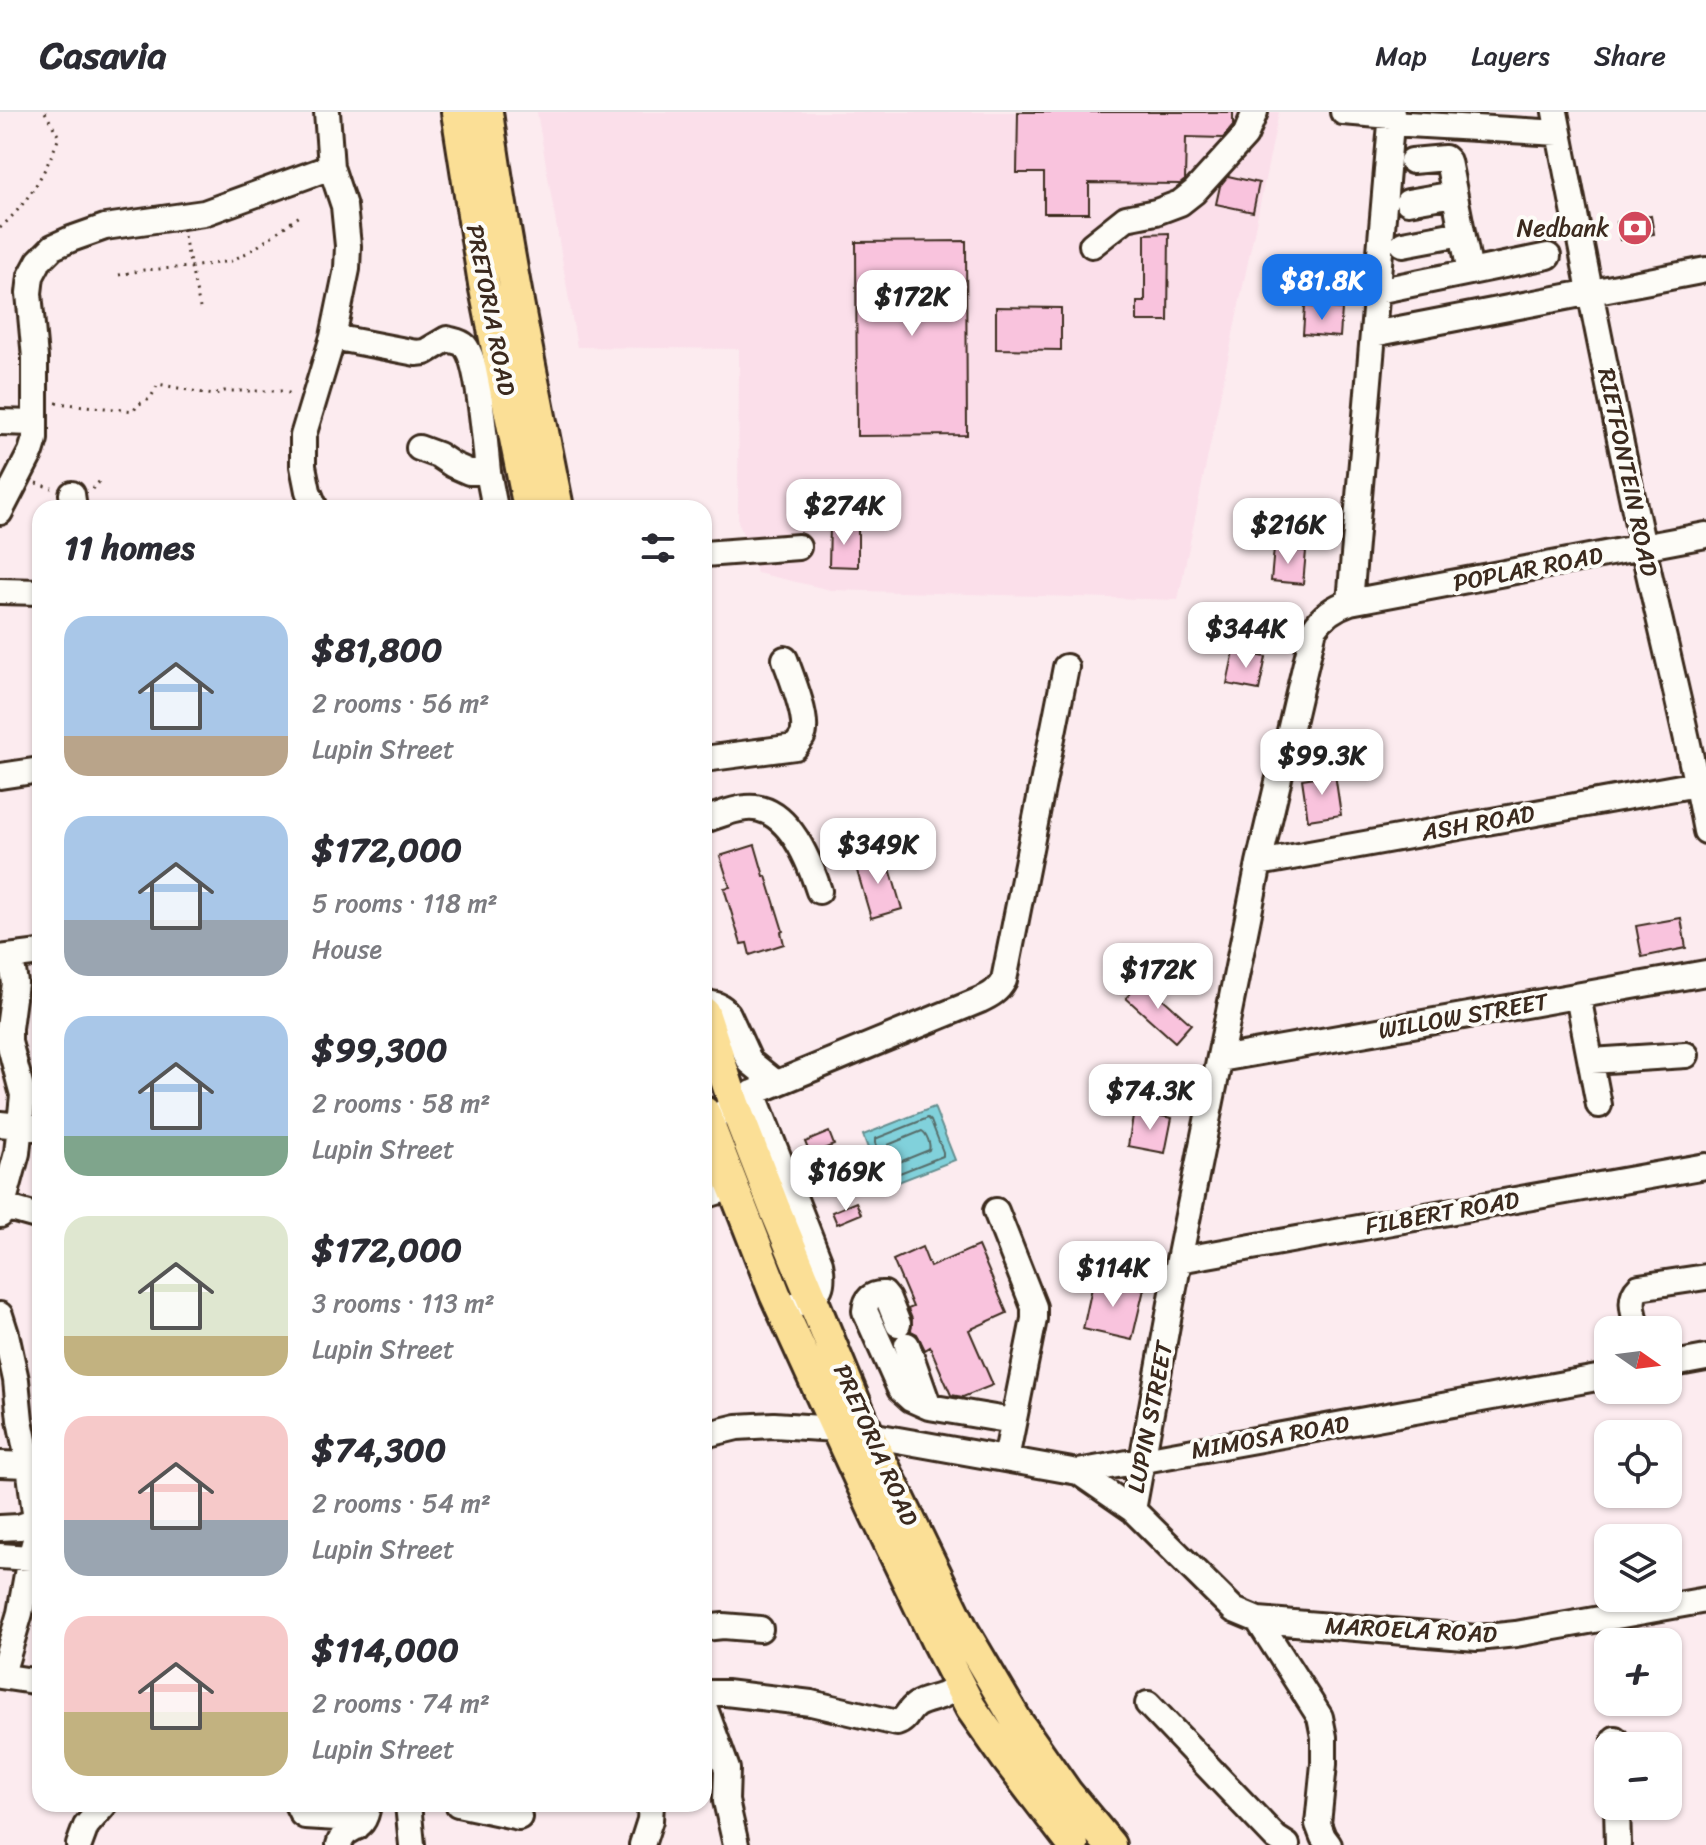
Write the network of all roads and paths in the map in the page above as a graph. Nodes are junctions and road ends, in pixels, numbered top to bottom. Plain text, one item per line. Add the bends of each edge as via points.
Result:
1 (45, 112) edge
2 (327, 112) edge
3 (457, 112) edge
4 (487, 112) edge
5 (1255, 112) edge
6 (1343, 112) edge
7 (1391, 117) edge
8 (1557, 122) edge
9 (1412, 161) dead end
10 (331, 167) junction
11 (1454, 194) junction
12 (1408, 202) dead end
13 (301, 215) dead end
14 (180, 217) junction
15 (0, 228) edge
16 (1462, 233) junction
17 (1403, 244) dead end
18 (1092, 245) dead end
19 (1548, 256) dead end
20 (191, 267) junction
21 (1706, 270) edge
22 (1470, 272) junction
23 (119, 275) dead end
24 (1377, 291) junction
25 (1590, 291) junction
26 (200, 308) dead end
27 (1373, 334) junction
28 (333, 337) junction
29 (492, 391) junction
30 (314, 398) junction
31 (34, 412) junction
32 (0, 422) edge
33 (419, 448) dead end
34 (488, 472) junction
35 (20, 474) junction
36 (100, 481) dead end
37 (71, 500) edge
38 (75, 500) edge
39 (312, 500) edge
40 (493, 500) edge
41 (526, 500) edge
42 (556, 500) edge
43 (0, 512) edge
44 (1706, 535) edge
45 (798, 547) dead end
46 (1643, 547) junction
47 (712, 553) edge
48 (0, 591) edge
49 (32, 592) edge
50 (1350, 602) junction
51 (785, 659) dead end
52 (1066, 667) dead end
53 (1699, 755) edge
54 (712, 758) edge
55 (32, 771) edge
56 (0, 776) edge
57 (1697, 784) junction
58 (712, 818) edge
59 (1706, 831) edge
60 (1259, 863) junction
61 (819, 891) dead end
62 (32, 954) edge
63 (6, 958) edge
64 (1706, 973) edge
65 (1578, 996) junction
66 (712, 1004) edge
67 (712, 1030) edge
68 (1686, 1055) dead end
69 (1220, 1059) junction
70 (1591, 1061) junction
71 (776, 1083) junction
72 (744, 1099) junction
73 (1599, 1105) dead end
74 (712, 1114) edge
75 (20, 1126) edge
76 (712, 1154) edge
77 (1706, 1166) edge
78 (718, 1191) edge
79 (0, 1211) edge
80 (996, 1211) dead end
81 (32, 1215) edge
82 (1179, 1260) junction
83 (1706, 1277) edge
84 (813, 1298) junction
85 (783, 1311) junction
86 (0, 1315) edge
87 (1635, 1316) edge
88 (1706, 1358) edge
89 (1682, 1362) edge
90 (1594, 1379) edge
91 (8, 1380) edge
92 (929, 1407) junction
93 (1013, 1421) junction
94 (31, 1424) edge
95 (836, 1429) junction
96 (712, 1433) edge
97 (869, 1436) junction
98 (1006, 1459) junction
99 (1142, 1460) junction
100 (0, 1464) edge
101 (29, 1465) junction
102 (1078, 1472) junction
103 (32, 1483) edge
104 (1133, 1510) junction
105 (32, 1522) edge
106 (0, 1528) edge
107 (32, 1551) edge
108 (0, 1556) edge
109 (30, 1558) junction
110 (1706, 1600) edge
111 (1258, 1620) junction
112 (712, 1627) edge
113 (760, 1629) dead end
114 (0, 1674) edge
115 (32, 1680) edge
116 (960, 1686) junction
117 (712, 1693) edge
118 (1148, 1704) dead end
119 (712, 1728) edge
120 (1036, 1773) junction
121 (98, 1812) edge
122 (301, 1812) edge
123 (366, 1812) edge
124 (409, 1812) edge
125 (496, 1812) edge
126 (650, 1812) edge
127 (519, 1817) dead end
128 (1617, 1820) edge
129 (357, 1827) junction
130 (79, 1845) edge
131 (339, 1845) edge
132 (412, 1845) edge
133 (642, 1845) edge
134 (736, 1845) edge
135 (1073, 1845) edge
136 (1110, 1845) edge
137 (1287, 1845) edge
138 (1329, 1845) edge
139 (1618, 1845) edge

1 - 15 path via 59,137 48,166 18,212
2 - 10 street
3 - 29 main road, PRETORIA ROAD via 484,284
4 - 42 main road, PRETORIA ROAD
5 - 18 street via 1245,136 1194,192 1180,203 1126,218
6 - 7 street
7 - 8 street
7 - 24 street
8 - 25 street, RIETFONTEIN ROAD
9 - 11 street via 1445,158
10 - 14 street
10 - 28 street via 344,206 348,246
11 - 12 street
11 - 16 street
13 - 20 path via 231,261
14 - 20 path
14 - 31 street via 105,227 53,247 39,261 29,293
16 - 17 street
16 - 22 street
19 - 22 street
20 - 23 path
20 - 26 path
21 - 25 street
22 - 24 street
24 - 27 street
25 - 27 street
25 - 46 street, RIETFONTEIN ROAD
27 - 50 street
28 - 29 street via 416,353 447,339 459,342
28 - 30 street
29 - 34 street
29 - 41 main road, PRETORIA ROAD
30 - 31 path via 282,391 213,395 158,384 134,411
30 - 39 street via 302,455
31 - 32 street
31 - 35 street via 35,439
33 - 34 street via 469,472
34 - 40 street
35 - 37 path
35 - 43 street
36 - 38 path
44 - 46 street, POPLAR ROAD
45 - 47 street
46 - 50 street, POPLAR ROAD
46 - 53 street, RIETFONTEIN ROAD
48 - 49 street
50 - 60 street, LUPIN STREET via 1324,616 1311,637
51 - 54 street via 803,716 802,738 795,747
52 - 71 street via 1000,987 980,1000
53 - 57 street, RIETFONTEIN ROAD
55 - 56 street
57 - 59 street, RIETFONTEIN ROAD
57 - 60 street, ASH ROAD
58 - 61 street via 763,809 786,824 810,863
60 - 69 street, LUPIN STREET
62 - 63 street
63 - 75 street via 15,983 9,1042 23,1095
64 - 65 street, WILLOW STREET
65 - 69 street, WILLOW STREET
65 - 70 street
66 - 71 street via 728,1014 750,1062
67 - 72 main road, PRETORIA ROAD
68 - 70 street
69 - 82 street, LUPIN STREET
70 - 73 street
71 - 72 street
72 - 74 street
72 - 84 main road, PRETORIA ROAD via 774,1207
75 - 79 street via 14,1169
76 - 78 main road, PRETORIA ROAD
77 - 82 street, FILBERT ROAD
78 - 85 main road, PRETORIA ROAD
79 - 81 street
80 - 93 street via 1034,1307
82 - 99 street, LUPIN STREET
83 - 87 street via 1639,1287 1632,1299
84 - 85 street
84 - 97 main road, PRETORIA ROAD
85 - 95 main road, PRETORIA ROAD
86 - 91 street
88 - 89 street
90 - 99 street, MIMOSA ROAD
91 - 94 street
92 - 92 street via 888,1299 884,1294 869,1298 865,1311 900,1389
92 - 93 street
93 - 98 street
94 - 101 street
95 - 96 street, MIMOSA ROAD via 774,1425
95 - 97 street, MIMOSA ROAD
95 - 116 main road, PRETORIA ROAD
97 - 98 street, MIMOSA ROAD
97 - 120 main road, PRETORIA ROAD via 964,1632 1016,1720
98 - 102 street, MIMOSA ROAD
99 - 102 street, MIMOSA ROAD
99 - 104 street, LUPIN STREET
100 - 101 street
101 - 103 street
102 - 104 street
104 - 111 street via 1234,1610
105 - 106 street
107 - 109 street
108 - 109 street
109 - 114 street via 20,1613
110 - 111 street, MAROELA ROAD via 1477,1638
111 - 138 street via 1320,1717 1324,1764 1318,1824
112 - 113 street
114 - 115 street
116 - 117 street via 917,1703 899,1723 811,1703
116 - 120 main road, PRETORIA ROAD via 971,1708
118 - 137 street
119 - 134 street via 727,1769 726,1801
120 - 135 main road, PRETORIA ROAD
120 - 136 main road, PRETORIA ROAD via 1067,1793
121 - 130 street
122 - 129 street
123 - 129 street
124 - 132 street
125 - 127 street
126 - 133 street
128 - 139 street
129 - 131 street via 341,1837

